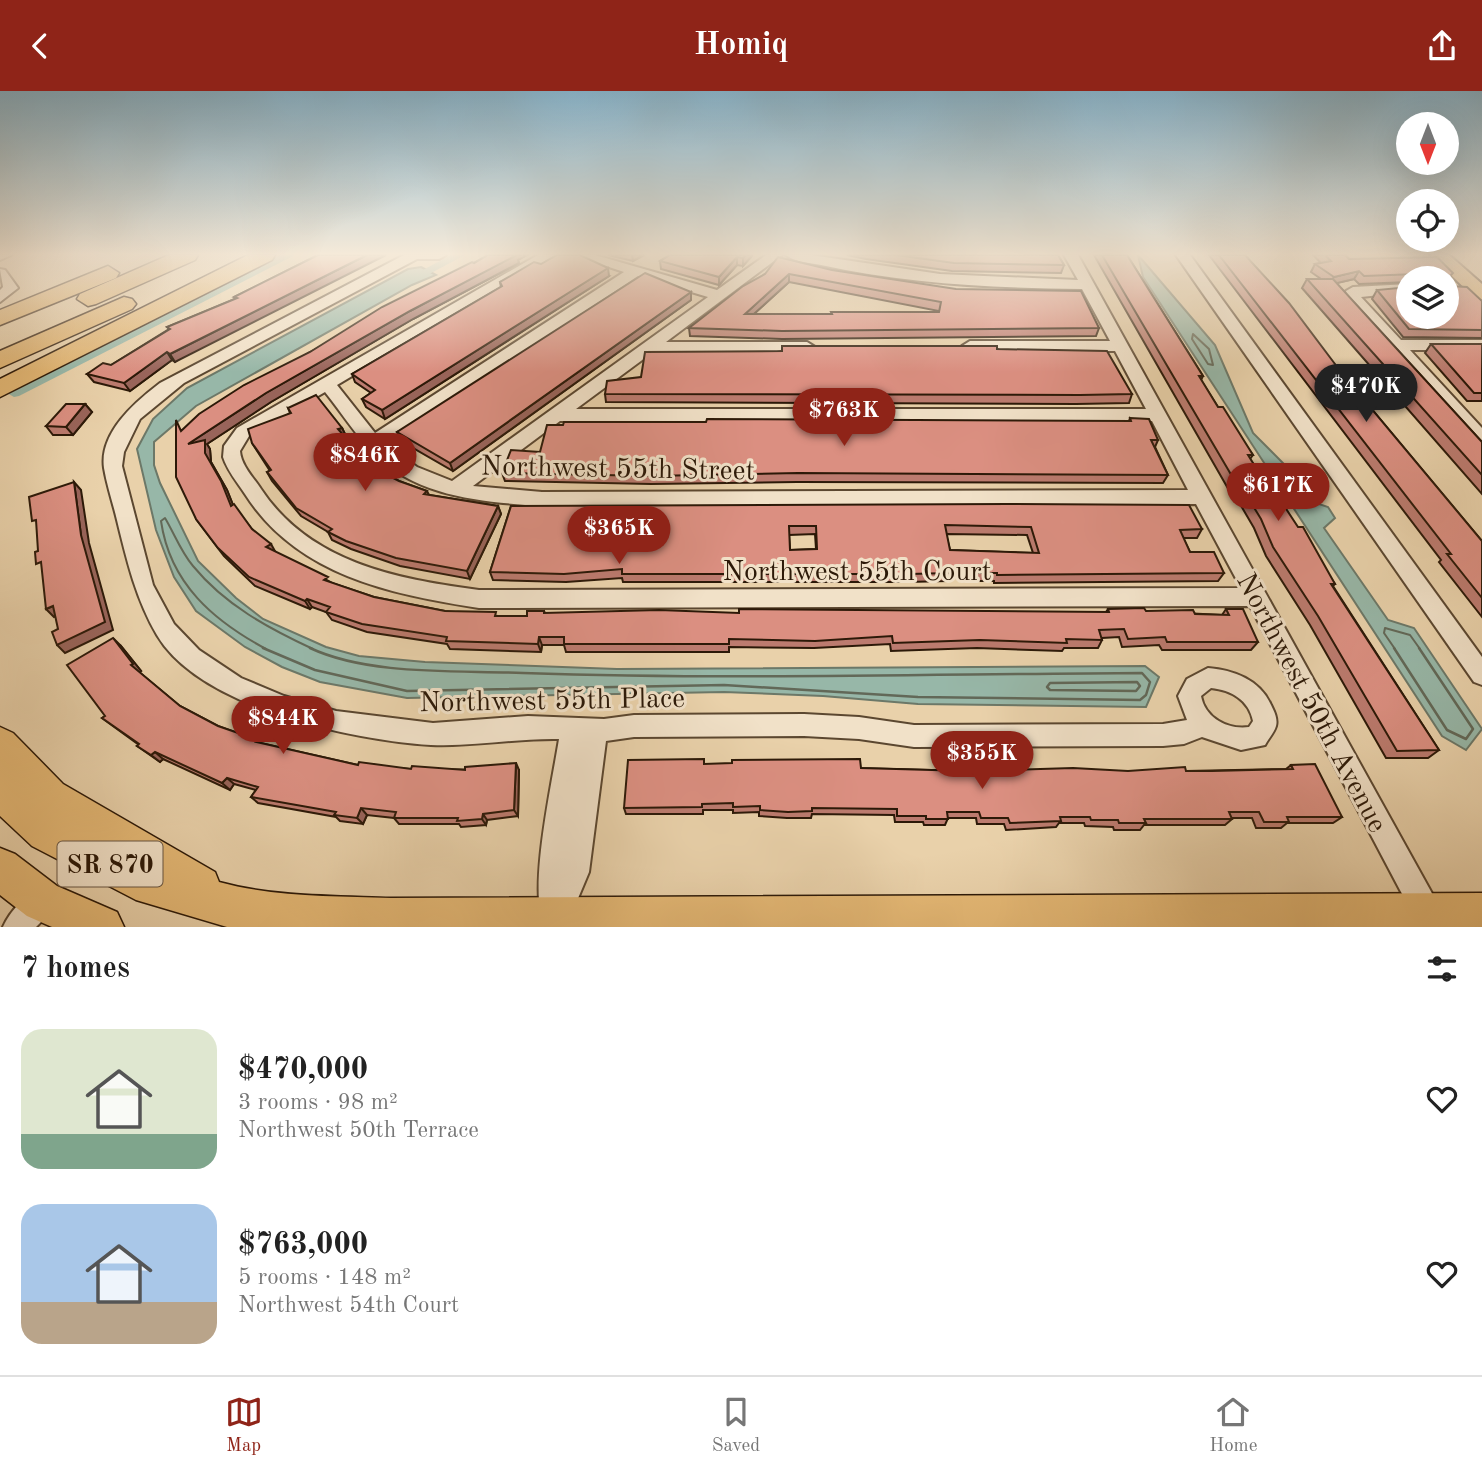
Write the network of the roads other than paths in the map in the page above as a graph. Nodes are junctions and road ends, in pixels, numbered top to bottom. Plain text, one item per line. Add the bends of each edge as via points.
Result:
1 (57, 294) edge
2 (99, 294) edge
3 (145, 294) edge
4 (187, 294) edge
5 (340, 294) edge
6 (481, 294) edge
7 (601, 294) edge
8 (715, 294) edge
9 (1093, 294) edge
10 (1211, 294) edge
11 (1353, 294) edge
12 (718, 295) joint
13 (0, 318) edge
14 (0, 338) edge
15 (1397, 345) junction
16 (1482, 345) edge
17 (1121, 346) junction
18 (647, 347) junction
19 (828, 347) edge
20 (953, 347) edge
21 (0, 360) edge
22 (327, 384) junction
23 (0, 389) edge
24 (1459, 414) junction
25 (1482, 414) edge
26 (553, 415) junction
27 (1157, 415) junction
28 (1482, 439) edge
29 (375, 441) junction
30 (455, 489) junction
31 (1202, 497) junction
32 (1256, 597) junction
33 (1482, 675) edge
34 (1202, 723) dead end
35 (584, 730) junction
36 (0, 745) edge
37 (0, 789) edge
38 (0, 869) edge
39 (236, 908) junction
40 (30, 914) edge
41 (1482, 915) edge
42 (1431, 920) edge
43 (550, 923) edge
44 (874, 923) edge
45 (102, 927) edge

1 - 13 highway
2 - 14 highway
3 - 21 highway
4 - 23 highway
5 - 35 street, Northwest 55th Place via 164,387 122,431 113,466 143,585 166,631 211,673 281,706 356,725 433,734 528,727
6 - 22 street
7 - 29 street
8 - 12 street
9 - 17 street, Northwest 50th Avenue
10 - 33 street
11 - 15 street
12 - 18 street
15 - 16 street
15 - 24 street
17 - 20 street
17 - 27 street, Northwest 50th Avenue
18 - 19 street
18 - 26 street
22 - 29 street, Northwest 55th Street
22 - 32 street, Northwest 55th Court via 243,432 232,443 231,459 273,519 303,546 362,575 411,590 479,599
24 - 25 street
24 - 28 street
26 - 27 street
26 - 30 street
27 - 31 street, Northwest 50th Avenue
29 - 30 street, Northwest 55th Street via 393,461
30 - 31 street, Northwest 55th Street via 483,496 542,499
31 - 32 street, Northwest 50th Avenue
32 - 42 street, Northwest 50th Avenue
34 - 35 street, Northwest 55th Place via 1179,734 1149,735 914,737 804,726
35 - 43 street via 576,872
36 - 39 highway via 49,798
37 - 39 highway, SR 870 via 46,832 151,885
38 - 40 highway, SR 870
39 - 43 highway, SR 870 via 310,917
40 - 45 highway, SR 870
41 - 42 highway, SR 870
42 - 44 highway, SR 870
43 - 44 highway, SR 870

